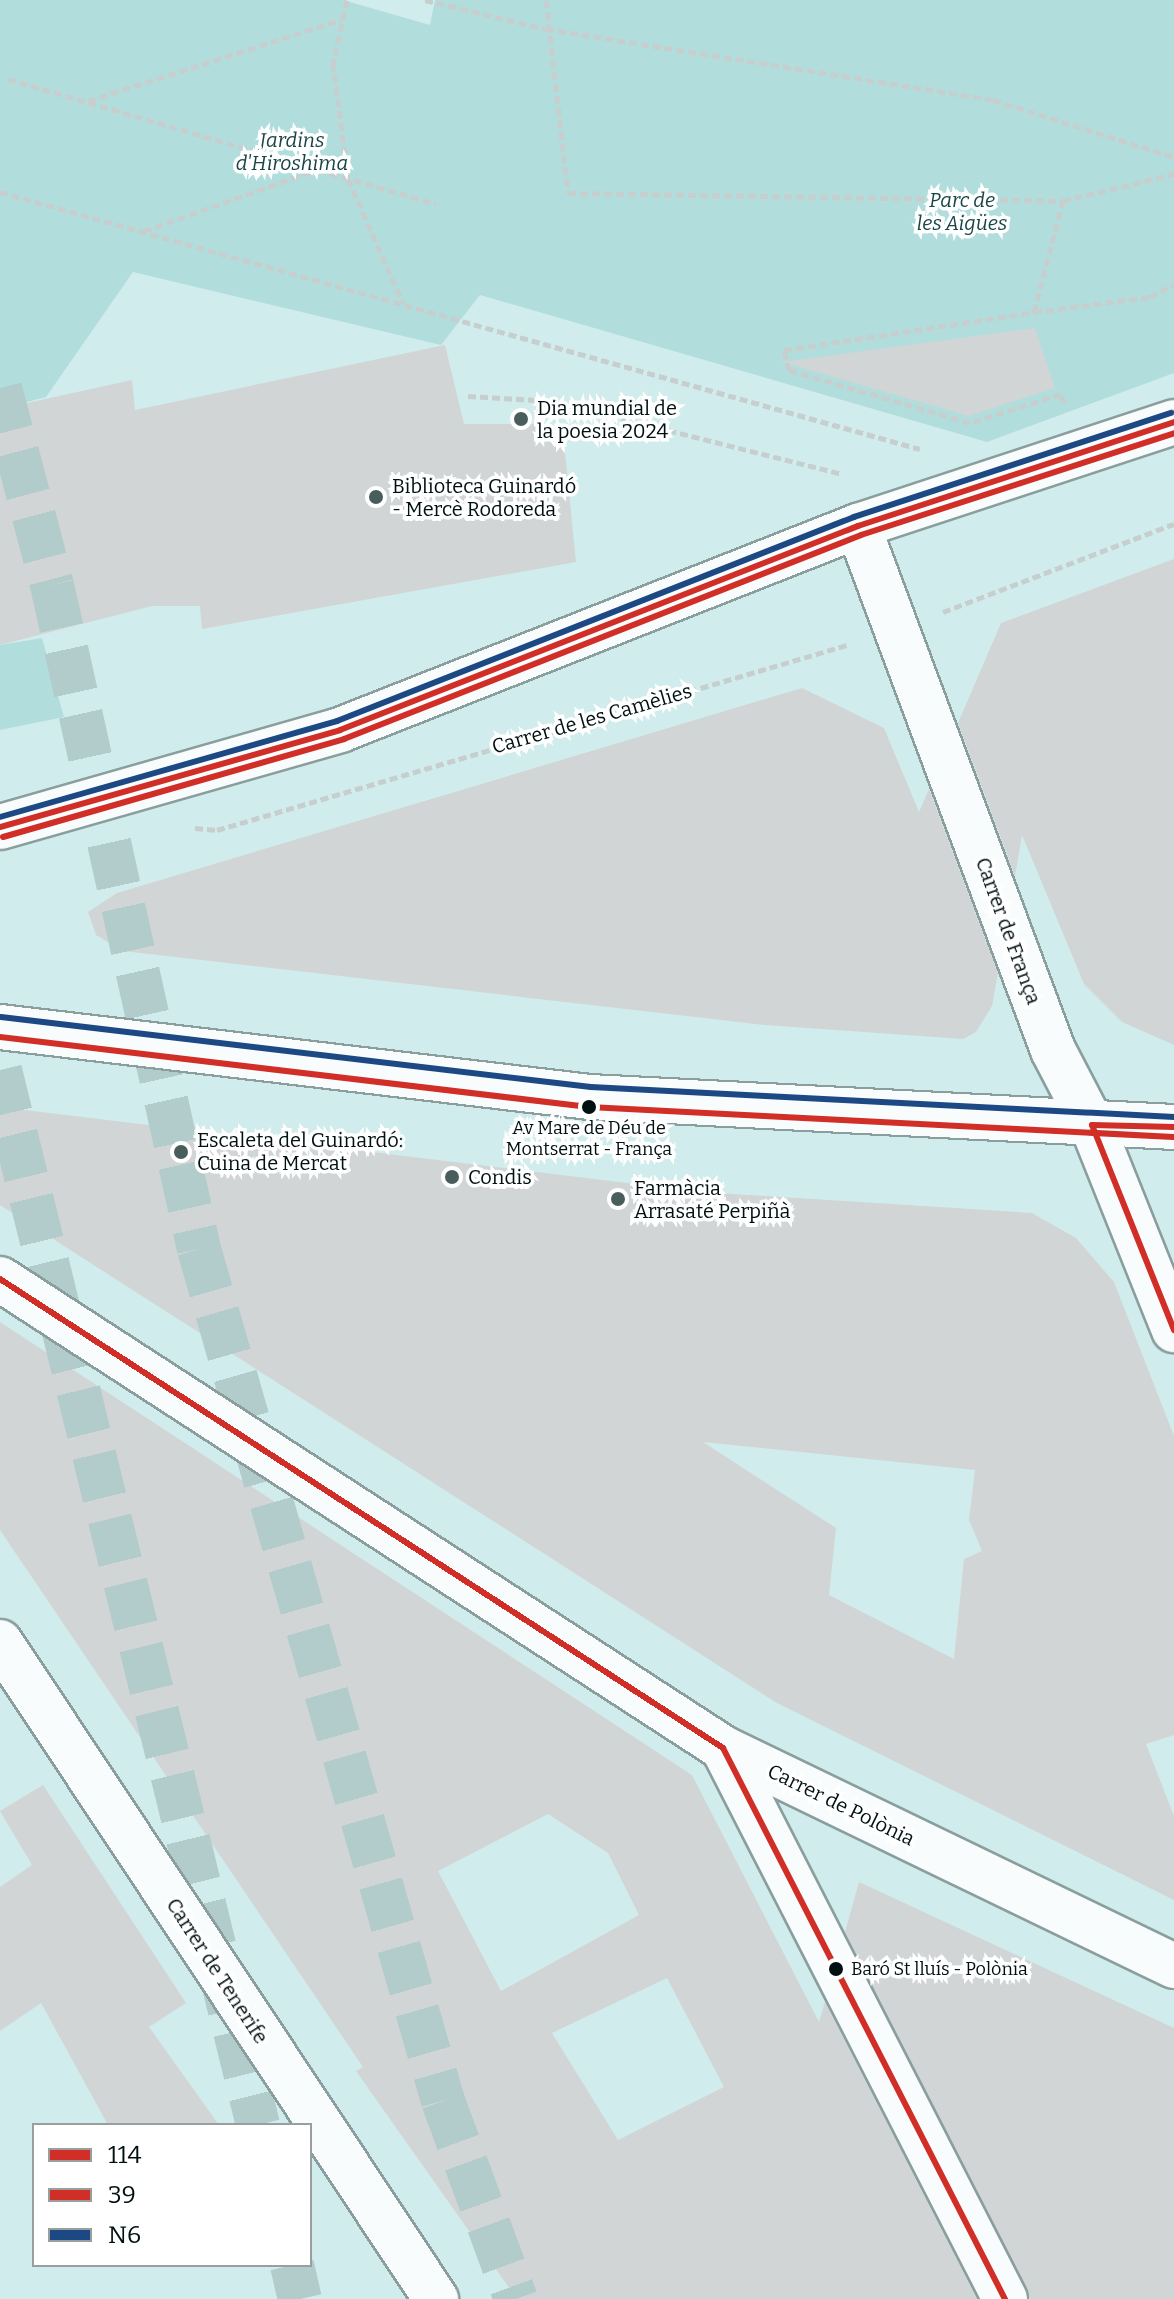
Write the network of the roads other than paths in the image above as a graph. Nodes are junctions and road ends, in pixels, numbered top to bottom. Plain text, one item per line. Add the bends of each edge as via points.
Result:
1 (1174, 422) edge
2 (858, 526) junction
3 (0, 827) edge
4 (0, 1027) edge
5 (1092, 1125) junction
6 (1174, 1127) edge
7 (0, 1279) edge
8 (1174, 1330) edge
9 (0, 1642) edge
10 (723, 1748) junction
11 (1174, 1966) edge
12 (430, 2298) edge
13 (1005, 2299) edge

1 - 2 street
2 - 3 street via 340,730
2 - 5 street, Carrer de França via 1053,1050
4 - 5 street via 590,1097
5 - 6 street
5 - 8 street, Carrer de França
7 - 10 street, Carrer de Polònia
9 - 12 street, Carrer de Tenerife
10 - 11 street, Carrer de Polònia
10 - 13 street

